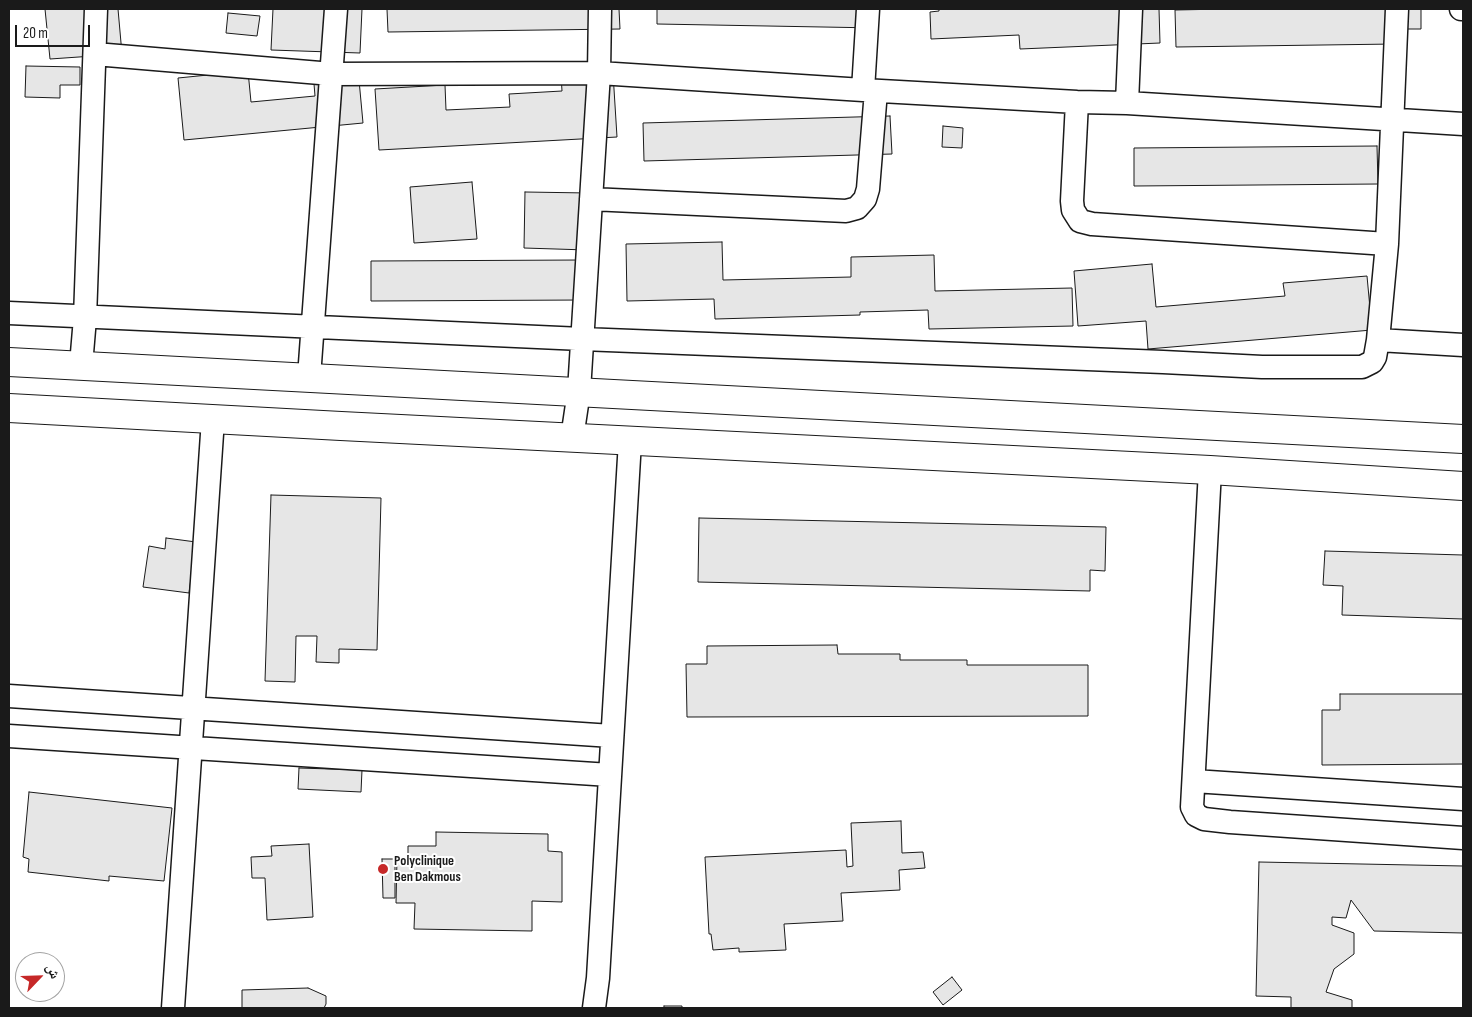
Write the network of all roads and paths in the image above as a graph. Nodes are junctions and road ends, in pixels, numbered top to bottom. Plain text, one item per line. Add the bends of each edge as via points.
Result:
1 (96, 9) edge
2 (336, 9) edge
3 (600, 9) edge
4 (868, 9) edge
5 (1131, 9) edge
6 (1397, 9) edge
7 (95, 54) junction
8 (599, 72) junction
9 (332, 74) junction
10 (869, 90) junction
11 (1077, 102) junction
12 (1127, 103) junction
13 (1392, 120) junction
14 (1463, 124) edge
15 (591, 199) junction
16 (1387, 244) junction
17 (9, 313) edge
18 (85, 318) junction
19 (313, 327) junction
20 (582, 339) junction
21 (1378, 340) junction
22 (1463, 346) edge
23 (9, 362) edge
24 (81, 365) junction
25 (309, 377) junction
26 (579, 391) junction
27 (9, 408) edge
28 (213, 419) junction
29 (572, 438) junction
30 (1463, 439) edge
31 (630, 441) junction
32 (1210, 470) junction
33 (1463, 486) edge
34 (9, 696) edge
35 (193, 708) junction
36 (9, 736) edge
37 (612, 736) junction
38 (190, 747) junction
39 (610, 775) junction
40 (1194, 781) junction
41 (1463, 799) edge
42 (1463, 838) edge
43 (174, 1008) edge
44 (594, 1008) edge

1 - 7 street
2 - 9 street
3 - 8 street
4 - 10 street
5 - 12 street
6 - 13 street
7 - 9 street
7 - 18 street
8 - 9 street
8 - 10 street
8 - 15 street
9 - 19 street
10 - 11 street
10 - 15 street via 868,189 863,203 857,208 846,211
11 - 12 street
11 - 16 street via 1072,210 1080,221
12 - 13 street
13 - 14 street
13 - 16 street
15 - 20 street
16 - 21 street
17 - 18 street
18 - 19 street
18 - 24 street
19 - 20 street
19 - 25 street
20 - 21 street via 1262,367 1368,366
20 - 26 street
21 - 22 street
23 - 24 highway
24 - 25 highway
25 - 26 highway
26 - 29 street
26 - 30 highway
27 - 28 highway
28 - 29 highway
28 - 35 street
29 - 31 highway
31 - 32 highway
31 - 37 street
32 - 33 highway
32 - 40 street
34 - 35 street
35 - 37 street
35 - 38 street
36 - 38 street
37 - 39 street
38 - 39 street
38 - 43 street
39 - 44 street
40 - 41 street
40 - 42 street via 1192,807 1200,818

